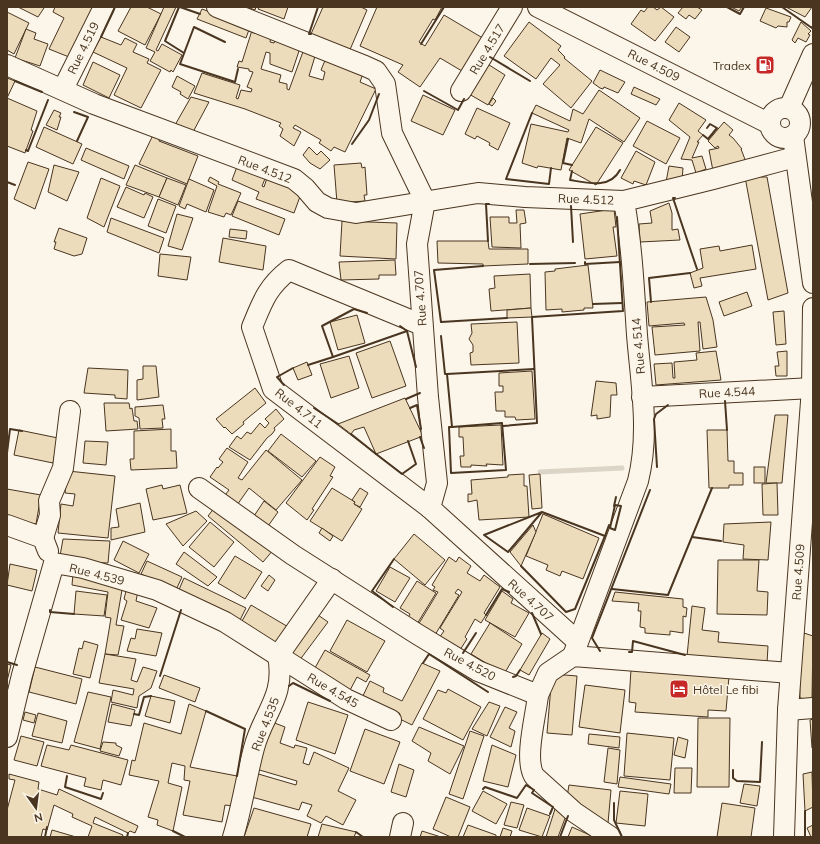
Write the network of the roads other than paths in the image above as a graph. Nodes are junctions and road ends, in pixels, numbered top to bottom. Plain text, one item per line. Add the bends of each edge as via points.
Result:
1 (104, 7) edge
2 (217, 7) edge
3 (512, 7) edge
4 (538, 7) edge
5 (813, 54) edge
6 (7, 65) edge
7 (63, 89) junction
8 (461, 91) dead end
9 (799, 122) edge
10 (795, 157) junction
11 (425, 200) junction
12 (624, 201) junction
13 (813, 284) edge
14 (813, 308) edge
15 (422, 325) junction
16 (812, 388) junction
17 (642, 397) junction
18 (70, 411) dead end
19 (199, 488) dead end
20 (430, 508) junction
21 (7, 524) edge
22 (43, 538) junction
23 (54, 563) junction
24 (332, 579) junction
25 (575, 649) junction
26 (278, 656) junction
27 (790, 673) junction
28 (538, 695) junction
29 (813, 708) edge
30 (788, 710) junction
31 (391, 720) dead end
32 (7, 737) edge
33 (233, 837) edge
34 (611, 837) edge
35 (784, 837) edge

1 - 7 street, Rue 4.519
2 - 11 street via 376,70 388,95 392,133
3 - 8 street, Rue 4.517
4 - 9 street, Rue 4.509 via 770,124 775,134 780,137 787,138
5 - 9 street
6 - 7 street, Rue 4.512
7 - 11 street, Rue 4.512 via 94,104 294,179 317,202 328,208 356,212
9 - 10 street
10 - 12 street
10 - 13 street
11 - 12 street, Rue 4.512 via 478,193
11 - 15 street, Rue 4.707 via 417,244
12 - 17 street, Rue 4.514 via 630,236
14 - 16 street, Rue 4.509
15 - 20 street, Rue 4.707 via 437,483
15 - 20 street, Rue 4.711 via 289,270 267,293 252,327 273,389
16 - 17 street, Rue 4.544
16 - 27 street, Rue 4.509
17 - 25 street, Rue 4.514 via 643,462 638,481
18 - 22 street via 63,468 50,501 50,515
19 - 24 street, Rue 4.520 via 293,555
20 - 25 street, Rue 4.707
21 - 22 street
22 - 23 street
23 - 26 street, Rue 4.539 via 83,568 157,590 225,622
23 - 32 street, Rue 4.539
24 - 26 street
24 - 28 street, Rue 4.520 via 478,671
25 - 27 street
25 - 28 street via 548,673
26 - 31 street, Rue 4.545 via 346,699
26 - 33 street, Rue 4.535 via 281,670 275,702 254,748
27 - 30 street, Rue 4.509
28 - 34 street via 530,753 531,772 574,812
29 - 30 street
30 - 35 street, Rue 4.509

